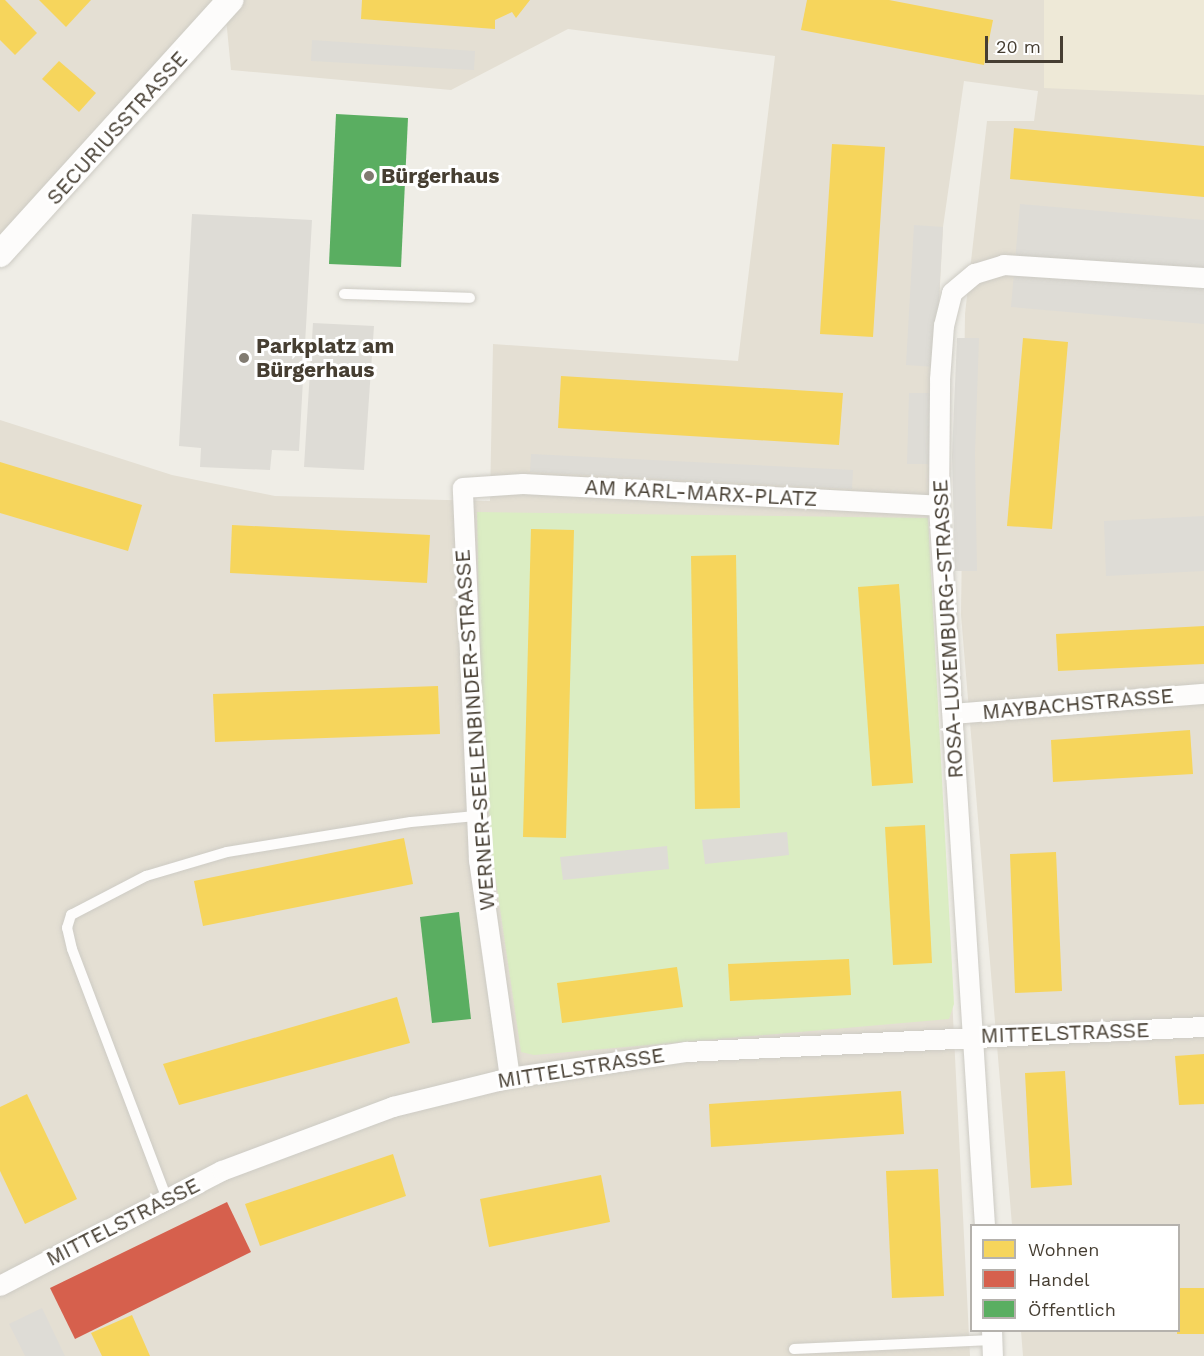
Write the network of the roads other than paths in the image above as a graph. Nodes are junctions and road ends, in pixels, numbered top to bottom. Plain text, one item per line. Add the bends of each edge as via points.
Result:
1 (231, 0) edge
2 (0, 254) edge
3 (1204, 278) edge
4 (344, 294) dead end
5 (470, 298) dead end
6 (463, 488) joint
7 (939, 506) junction
8 (1204, 694) edge
9 (953, 714) junction
10 (476, 816) junction
11 (1204, 1027) edge
12 (973, 1037) junction
13 (510, 1078) junction
14 (167, 1199) junction
15 (985, 1224) edge
16 (2, 1279) edge
17 (993, 1342) edge
18 (794, 1349) dead end

1 - 2 street, SECURIUSSTRASSE
3 - 7 street, ROSA-LUXEMBURG-STRASSE via 1004,265 975,274 952,293 944,326 940,380
4 - 5 lane
6 - 7 street, AM KARL-MARX-PLATZ via 523,484
6 - 10 street, WERNER-SEELENBINDER-STRASSE
7 - 9 street, ROSA-LUXEMBURG-STRASSE
8 - 9 street, MAYBACHSTRASSE
9 - 12 street, ROSA-LUXEMBURG-STRASSE
10 - 13 street, WERNER-SEELENBINDER-STRASSE
10 - 14 lane via 411,822 227,852 146,876 71,915 67,928 72,949
11 - 12 street, MITTELSTRASSE
12 - 13 street, MITTELSTRASSE via 687,1052
12 - 15 street, ROSA-LUXEMBURG-STRASSE
13 - 14 street, MITTELSTRASSE via 393,1107 222,1171
14 - 16 street, MITTELSTRASSE
17 - 18 lane

